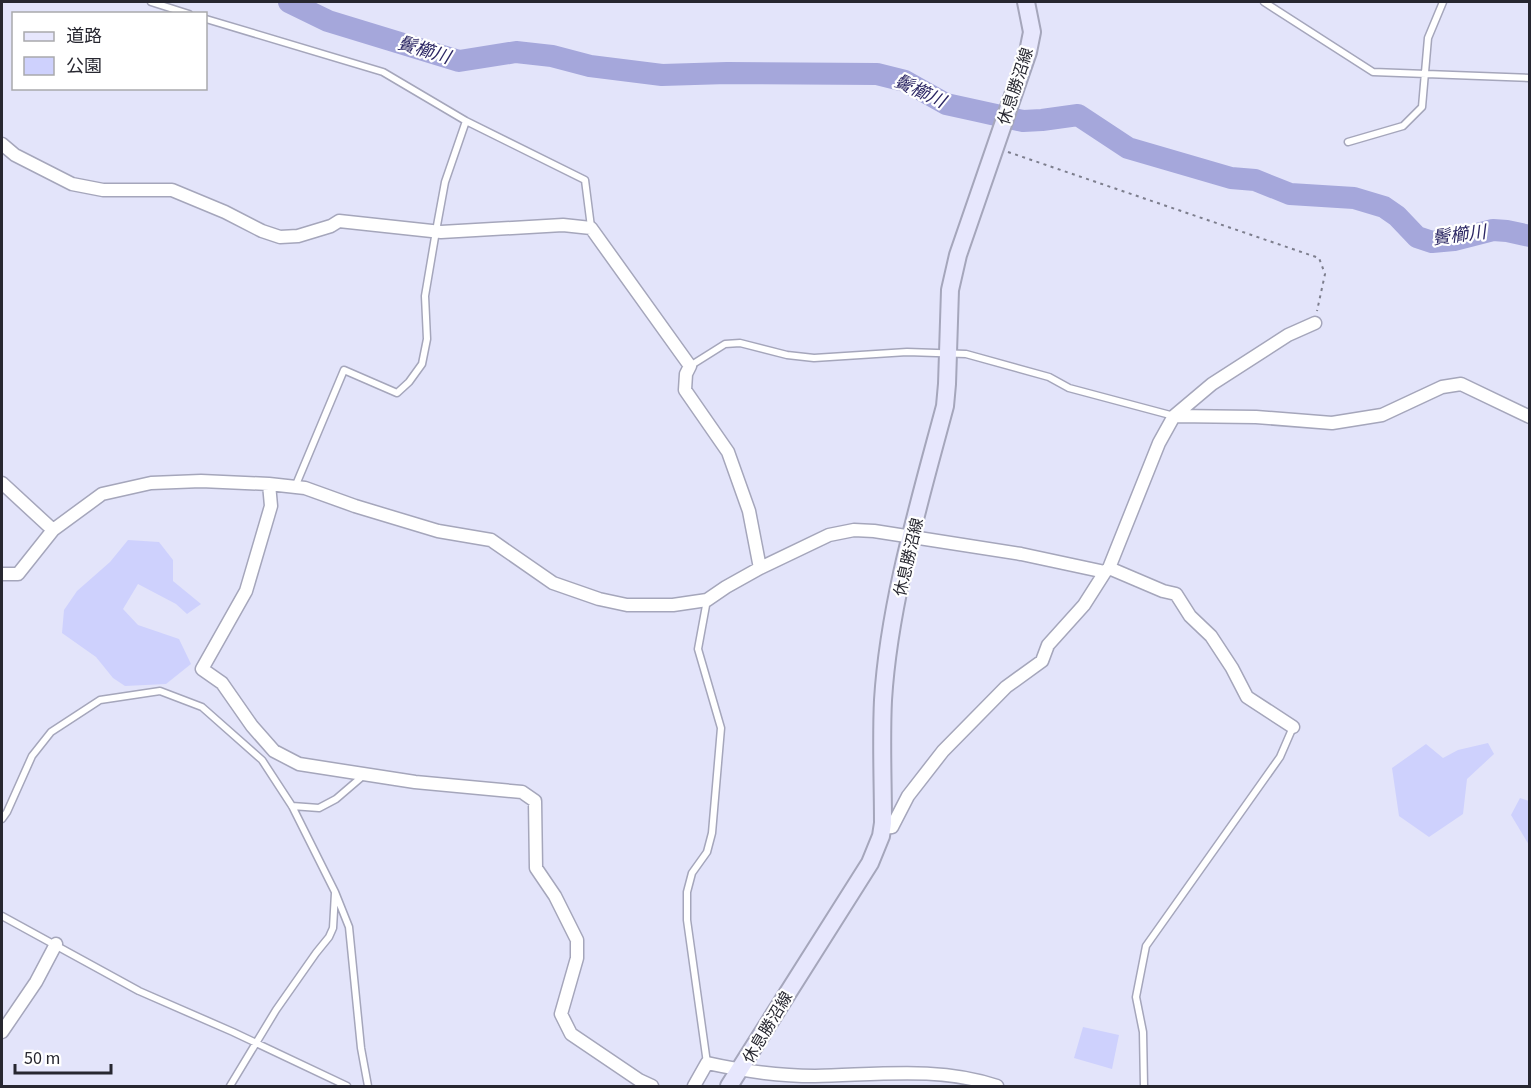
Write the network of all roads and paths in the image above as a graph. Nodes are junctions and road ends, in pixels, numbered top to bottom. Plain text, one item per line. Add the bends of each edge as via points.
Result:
1 (151, 2) edge
2 (1026, 2) edge
3 (1264, 2) edge
4 (1443, 2) edge
5 (183, 12) edge
6 (207, 19) edge
7 (1426, 75) junction
8 (1530, 78) edge
9 (466, 121) junction
10 (1348, 142) dead end
11 (2, 144) edge
12 (996, 146) junction
13 (591, 228) junction
14 (436, 231) junction
15 (1315, 323) joint
16 (948, 354) junction
17 (690, 366) junction
18 (1174, 416) junction
19 (1530, 417) edge
20 (2, 483) edge
21 (269, 484) junction
22 (294, 488) junction
23 (53, 530) junction
24 (912, 536) junction
25 (760, 568) junction
26 (1107, 570) junction
27 (2, 574) edge
28 (707, 600) junction
29 (1293, 727) joint
30 (365, 774) junction
31 (292, 806) junction
32 (2, 819) edge
33 (882, 828) junction
34 (335, 892) junction
35 (2, 916) edge
36 (56, 944) junction
37 (2, 1032) edge
38 (255, 1043) junction
39 (707, 1063) junction
40 (741, 1070) junction
41 (230, 1086) edge
42 (347, 1086) edge
43 (368, 1086) edge
44 (652, 1086) edge
45 (694, 1086) edge
46 (729, 1086) edge
47 (997, 1086) edge
48 (1144, 1086) edge

1 - 5 lane
2 - 12 main road, 休息勝沼線 via 1032,32 1028,52
3 - 7 lane via 1373,72
4 - 7 lane via 1428,38
6 - 9 lane via 383,72
7 - 8 lane
7 - 10 lane via 1422,107 1403,126
9 - 13 lane via 585,180
9 - 14 lane via 445,182
11 - 14 street via 72,184 103,190 172,190 280,237 298,236 339,221
12 - 15 path via 1319,258 1325,274
12 - 16 main road, 休息勝沼線 via 957,255 950,290
13 - 14 street via 563,225
13 - 17 street
14 - 22 lane via 425,296 427,339 422,364 397,393 344,370
15 - 18 street via 1288,335 1212,384
16 - 17 lane via 907,352 814,358 740,343 725,344
16 - 18 lane via 995,360 1049,376 1069,388
16 - 24 main road, 休息勝沼線 via 945,406
17 - 25 street via 685,390 728,452 748,511
18 - 19 street via 1332,423 1382,416 1442,387 1461,384
18 - 26 street
20 - 23 street
21 - 22 street
21 - 23 street via 151,483 102,494
21 - 30 street via 271,506 246,591 202,669 222,683 274,751 299,764
22 - 28 street via 305,488 438,531 491,540 553,583 599,599 627,605
23 - 27 street via 18,574
24 - 25 street via 854,530 829,535
24 - 26 street
24 - 33 main road, 休息勝沼線 via 900,585 884,699
25 - 28 street
26 - 29 street via 1176,594 1190,616 1211,636 1247,697
26 - 33 street via 1084,605 1048,645 1042,660 1006,687 956,737 908,796 892,827
28 - 39 lane via 698,649 721,728 719,761 712,833 707,852 692,873 687,920
29 - 48 lane via 1280,758 1146,946 1136,997 1143,1032
30 - 31 lane via 319,808
30 - 44 street via 522,792 535,801 536,868 577,940 577,958 561,1014 571,1034
31 - 32 lane via 262,760 202,707 160,691 100,700 51,732 32,756
31 - 34 lane
33 - 40 main road, 休息勝沼線 via 870,863
34 - 38 lane via 329,937
34 - 43 lane via 350,927
35 - 36 lane
36 - 37 street
36 - 38 lane via 140,991
38 - 41 lane
38 - 42 lane
39 - 40 street
39 - 45 street
40 - 46 main road, 休息勝沼線
40 - 47 street via 816,1076 924,1072

